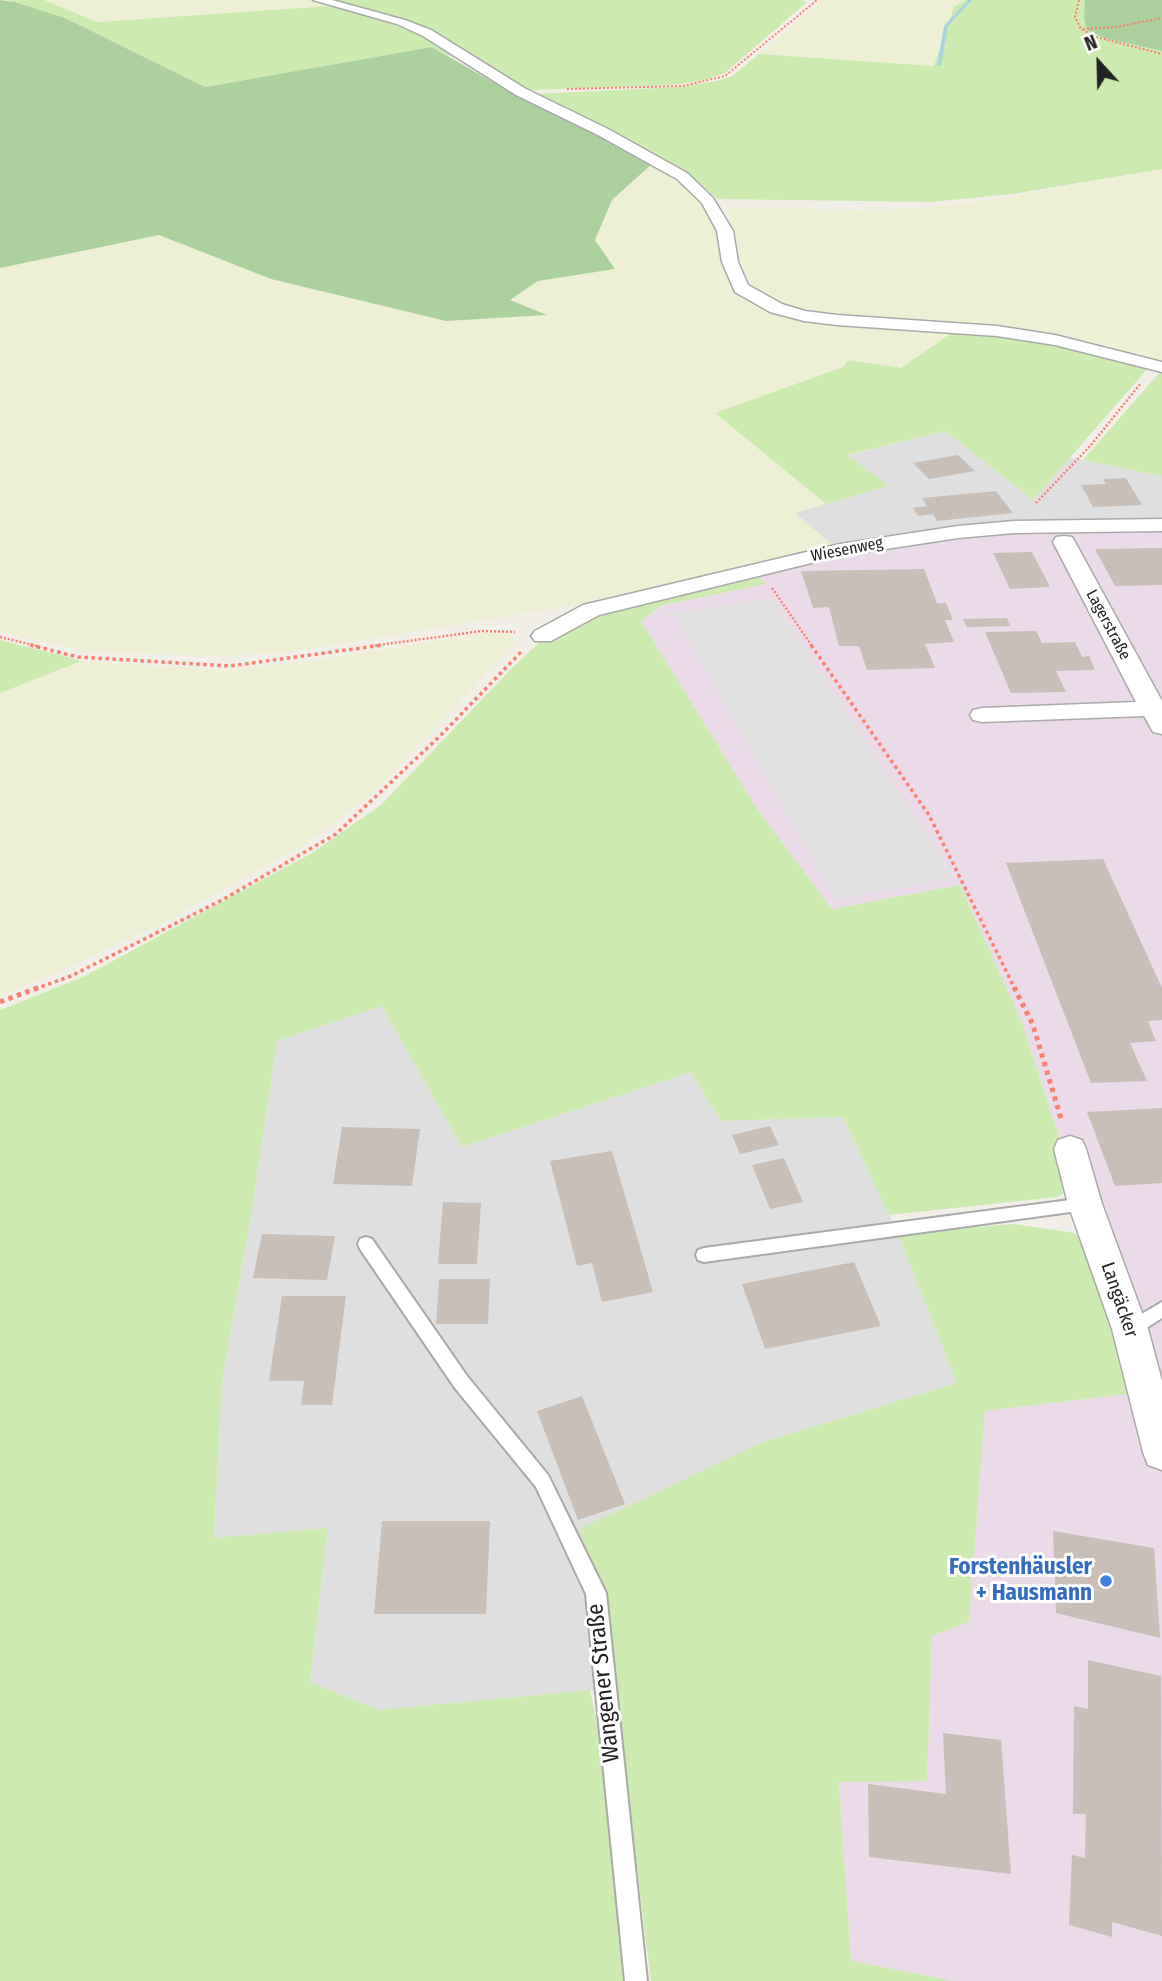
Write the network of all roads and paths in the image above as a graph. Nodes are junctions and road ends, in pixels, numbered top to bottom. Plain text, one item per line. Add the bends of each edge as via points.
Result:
1 (319, 0) edge
2 (817, 0) edge
3 (1079, 0) edge
4 (1162, 18) edge
5 (1081, 29) junction
6 (1162, 54) edge
7 (521, 92) junction
8 (1159, 366) edge
9 (1162, 526) edge
10 (1014, 527) junction
11 (1065, 542) dead end
12 (763, 568) junction
13 (543, 636) junction
14 (0, 637) edge
15 (1159, 714) edge
16 (982, 715) dead end
17 (0, 1002) edge
18 (1070, 1149) joint
19 (1085, 1203) junction
20 (366, 1244) dead end
21 (704, 1255) dead end
22 (1162, 1309) edge
23 (1130, 1329) junction
24 (1162, 1452) edge
25 (636, 1981) edge

1 - 7 street via 427,33
2 - 7 path via 725,76 709,82
3 - 5 path via 1075,17
4 - 5 path
5 - 6 path
7 - 8 street via 682,176 708,201 726,231 732,269 741,288 776,308 837,320 1055,340
8 - 10 path
9 - 10 street, Wiesenweg
10 - 12 street, Wiesenweg via 840,550
11 - 15 street, Lagerstraße
12 - 13 street, Wiesenweg via 591,610
12 - 18 path via 766,580 929,815 1033,1025
13 - 14 path via 482,631 230,666 78,657
13 - 17 path via 519,653 441,736 336,835 224,899 71,976
15 - 16 street, Lagerstraße
18 - 19 street, Langäcker
19 - 21 lane
19 - 23 street, Langäcker
20 - 25 lane, Wangener Straße via 461,1382 542,1481 596,1593
22 - 23 lane
23 - 24 street, Langäcker

